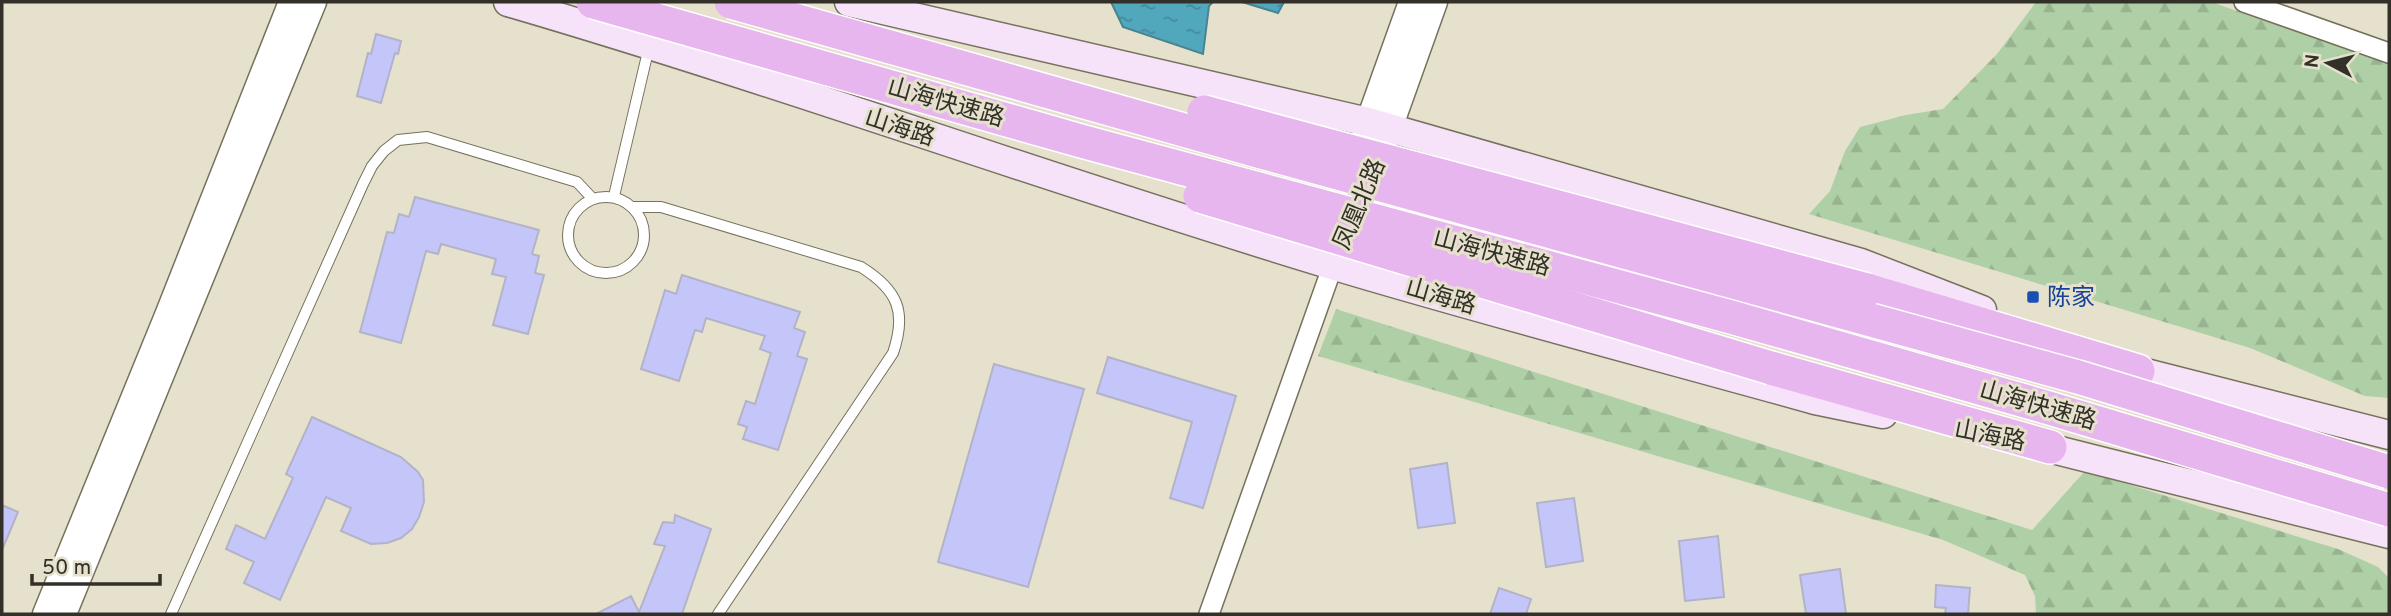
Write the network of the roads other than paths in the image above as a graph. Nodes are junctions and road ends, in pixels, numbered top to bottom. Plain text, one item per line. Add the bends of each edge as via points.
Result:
1 (291, 2) edge
2 (314, 2) edge
3 (508, 2) edge
4 (593, 2) edge
5 (731, 2) edge
6 (849, 2) edge
7 (1411, 2) edge
8 (1435, 2) edge
9 (2244, 2) edge
10 (632, 13) junction
11 (650, 43) junction
12 (906, 51) junction
13 (2389, 53) edge
14 (1379, 125) junction
15 (614, 196) junction
16 (592, 198) junction
17 (633, 207) junction
18 (1333, 265) junction
19 (2138, 371) junction
20 (2389, 435) edge
21 (2050, 447) junction
22 (2389, 472) edge
23 (2389, 510) edge
24 (1238, 530) junction
25 (2389, 534) edge
26 (45, 614) edge
27 (64, 614) edge
28 (171, 614) edge
29 (718, 614) edge
30 (1198, 614) edge
31 (1209, 614) edge

1 - 26 street
2 - 27 street
3 - 11 main road, 山海路
4 - 10 highway, 山海快速路, bridge
5 - 12 highway, 山海快速路, bridge
6 - 14 main road
7 - 14 street, 凤凰北路
8 - 14 street, 凤凰北路
9 - 13 street
10 - 21 highway, bridge via 972,129
10 - 23 highway, 山海快速路, bridge via 1745,321
11 - 15 lane
11 - 18 main road, 山海路
12 - 19 highway, bridge via 1128,91 1867,289
12 - 22 highway, 山海快速路, bridge via 2078,377
14 - 18 street, 凤凰北路
14 - 19 main road via 1861,263
15 - 16 lane
15 - 17 lane
16 - 17 lane via 574,212 567,233 572,255 588,270 609,274 630,266 643,248 644,226
16 - 28 lane via 577,182 427,136 398,140 384,151 363,184
17 - 29 lane via 661,207 861,267 885,285 900,313 894,353
18 - 21 main road, 山海路 via 1815,400
18 - 24 street
19 - 20 main road
21 - 25 main road, 山海路
24 - 30 street
24 - 31 street

